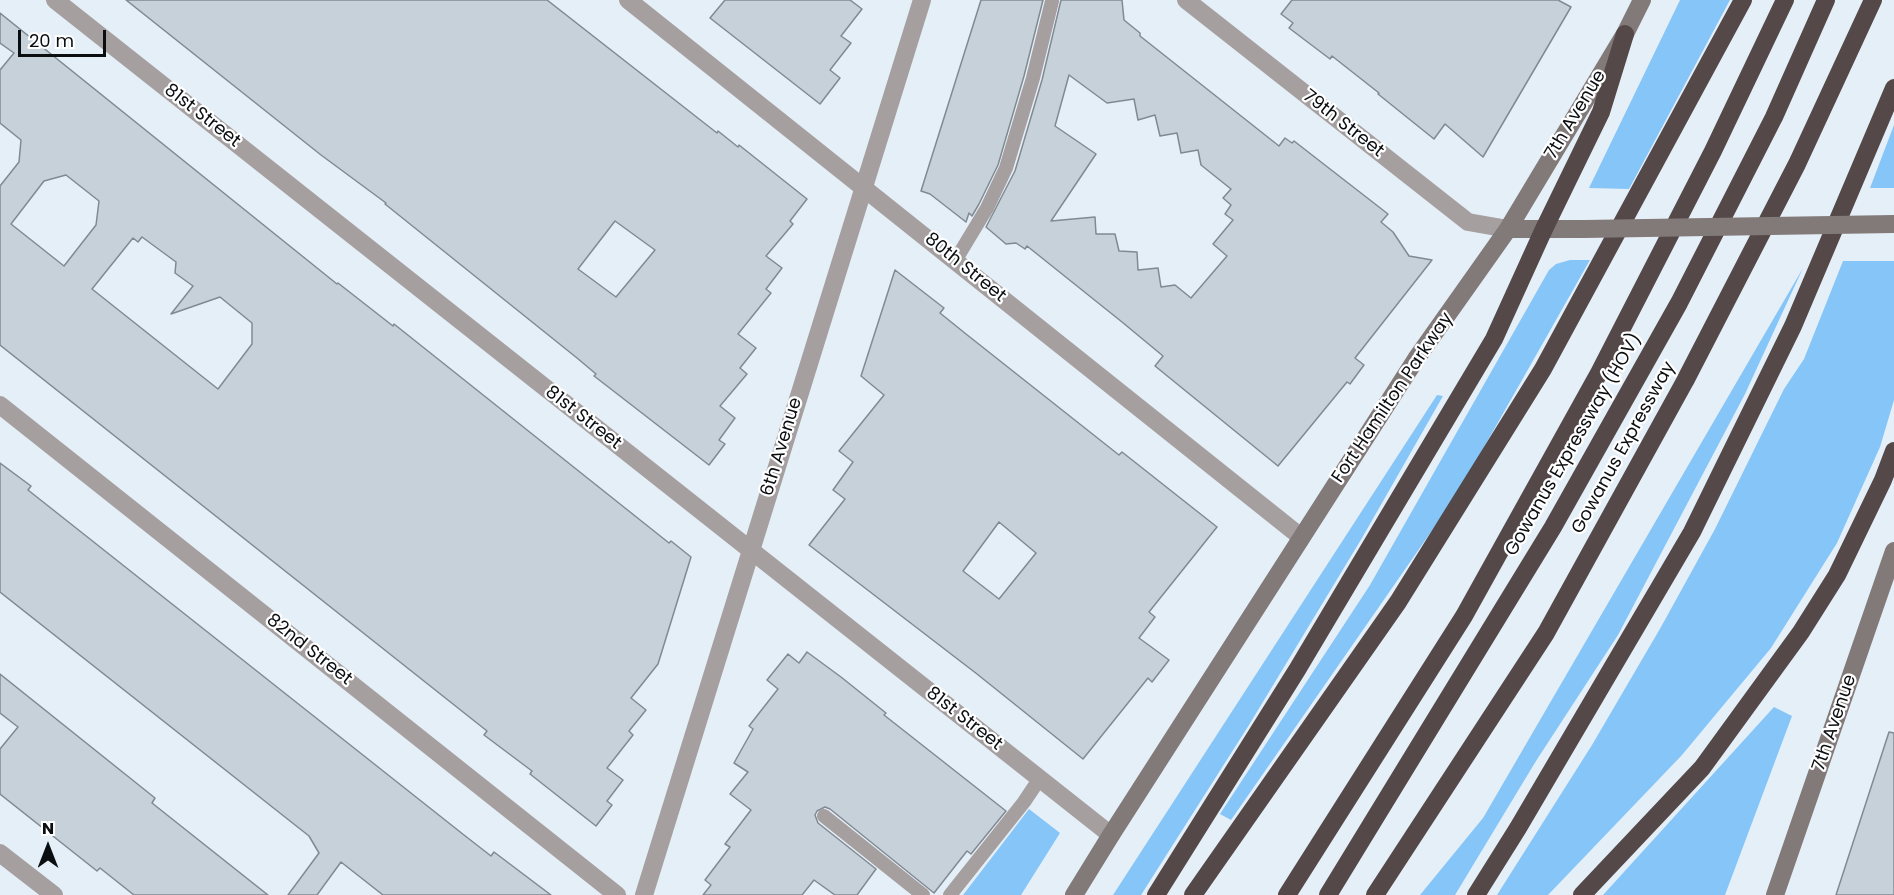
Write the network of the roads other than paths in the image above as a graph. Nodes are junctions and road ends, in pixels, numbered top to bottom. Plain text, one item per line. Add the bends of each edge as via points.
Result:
1 (55, 0) edge
2 (628, 0) edge
3 (922, 0) edge
4 (1186, 0) edge
5 (1641, 0) edge
6 (1743, 0) edge
7 (1785, 0) edge
8 (1826, 0) edge
9 (1873, 0) edge
10 (1052, 1) edge
11 (1625, 34) junction
12 (1894, 88) edge
13 (863, 187) junction
14 (1894, 224) edge
15 (1508, 229) junction
16 (1544, 229) junction
17 (955, 261) junction
18 (0, 405) edge
19 (1894, 451) edge
20 (1301, 537) junction
21 (750, 550) junction
22 (1894, 555) edge
23 (1040, 778) junction
24 (824, 816) dead end
25 (1111, 835) junction
26 (0, 853) edge
27 (54, 895) edge
28 (617, 895) edge
29 (644, 895) edge
30 (923, 895) edge
31 (950, 895) edge
32 (1074, 895) edge
33 (1156, 895) edge
34 (1193, 895) edge
35 (1287, 895) edge
36 (1328, 895) edge
37 (1375, 895) edge
38 (1476, 895) edge
39 (1582, 895) edge
40 (1775, 895) edge

1 - 21 street, 81st Street
2 - 13 street, 80th Street
3 - 13 street, 6th Avenue
4 - 15 street, 79th Street via 1468,222
5 - 11 main road, 7th Avenue
6 - 34 highway via 1530,389 1398,602
7 - 35 highway via 1599,373 1464,616
8 - 36 highway, Gowanus Expressway (HOV) via 1774,117 1662,334 1553,527
9 - 37 highway, Gowanus Expressway via 1797,164 1691,371 1552,622
10 - 17 lane via 1005,168 987,208
11 - 15 main road, 7th Avenue
11 - 16 highway via 1601,112
12 - 38 highway via 1793,326 1692,532
13 - 17 street, 80th Street
13 - 21 street, 6th Avenue
14 - 16 main road, bridge
15 - 16 main road
15 - 20 main road, Fort Hamilton Parkway via 1416,359
16 - 33 highway via 1494,339 1297,670
17 - 20 street, 80th Street
18 - 28 street, 82nd Street
19 - 39 highway via 1838,575 1801,632 1702,768
20 - 25 main road, Fort Hamilton Parkway
21 - 23 street, 81st Street
21 - 29 street, 6th Avenue
22 - 40 main road, 7th Avenue
23 - 25 street, 81st Street
23 - 31 lane
24 - 30 lane
25 - 32 main road, Fort Hamilton Parkway
26 - 27 street

